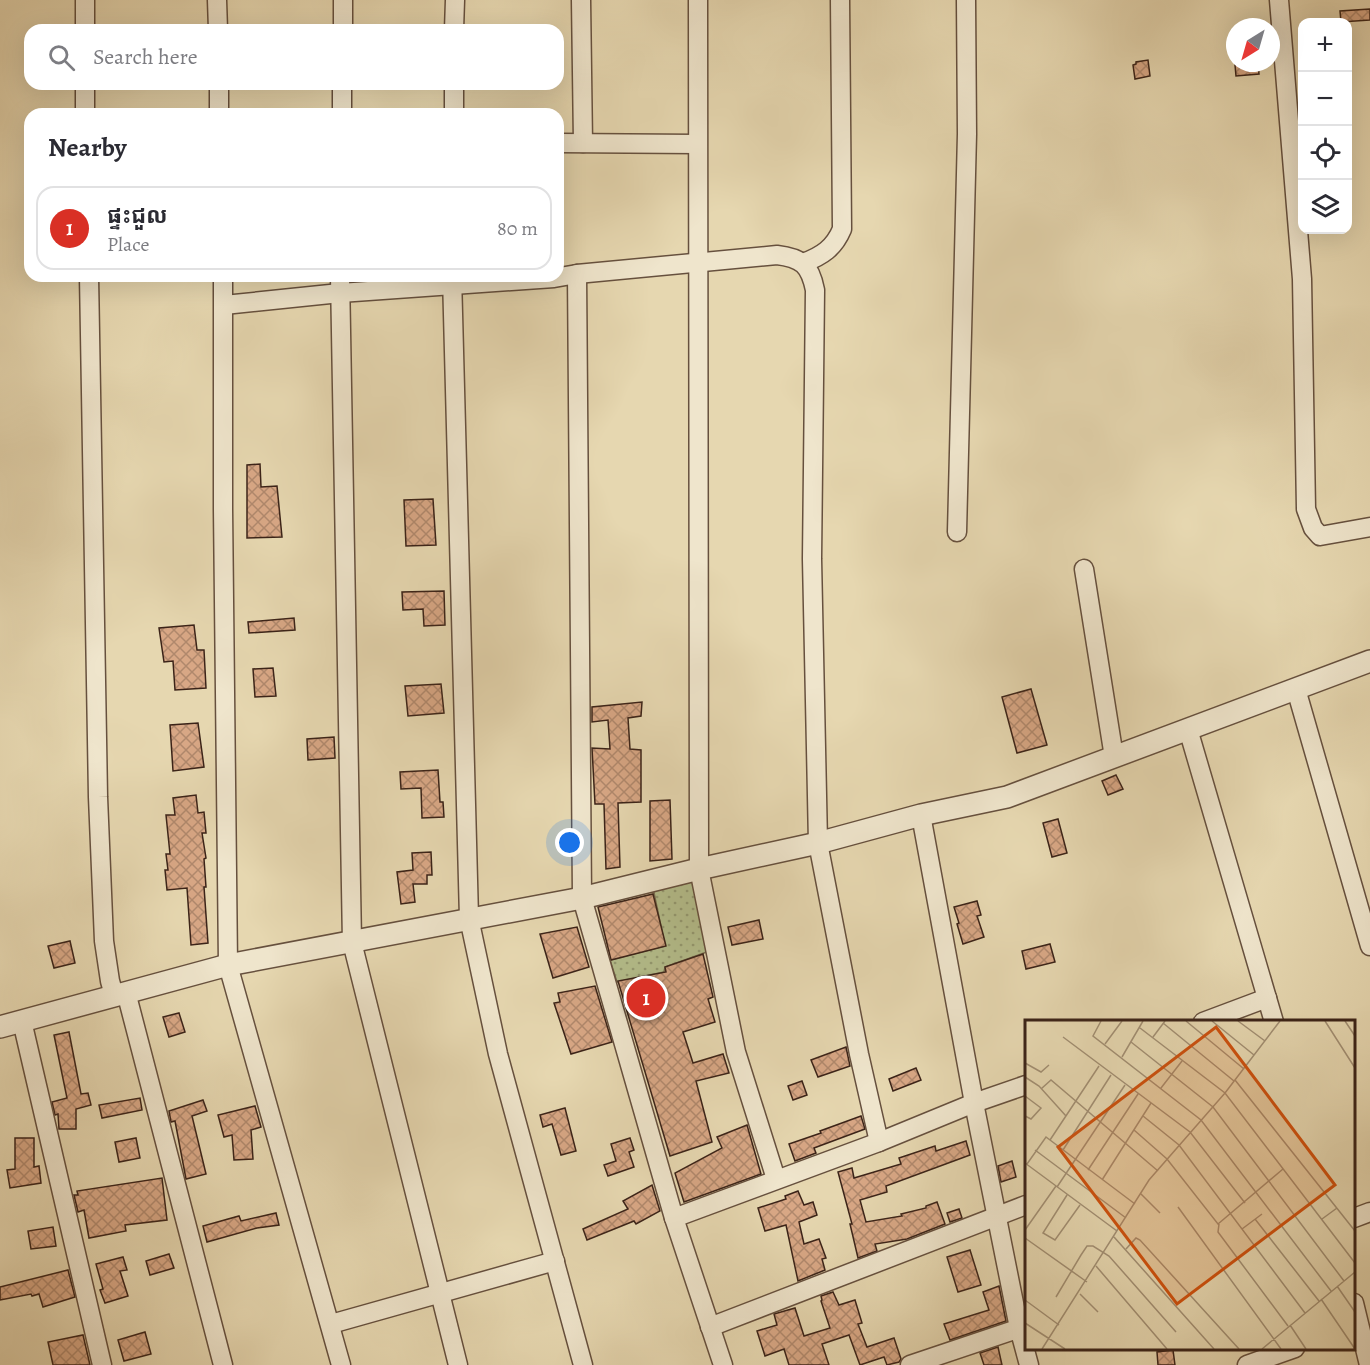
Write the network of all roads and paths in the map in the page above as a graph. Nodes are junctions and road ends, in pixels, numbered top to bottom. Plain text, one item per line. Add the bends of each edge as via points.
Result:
1 (85, 0) edge
2 (217, 0) edge
3 (343, 0) edge
4 (455, 0) edge
5 (582, 0) edge
6 (698, 0) edge
7 (840, 0) edge
8 (966, 0) edge
9 (1279, 0) edge
10 (85, 24) edge
11 (218, 24) edge
12 (343, 24) edge
13 (454, 24) edge
14 (85, 90) edge
15 (219, 90) edge
16 (342, 90) edge
17 (454, 90) edge
18 (85, 108) edge
19 (219, 108) edge
20 (342, 108) edge
21 (454, 108) edge
22 (564, 143) edge
23 (583, 143) junction
24 (697, 144) junction
25 (697, 263) junction
26 (803, 263) junction
27 (577, 274) junction
28 (564, 276) edge
29 (89, 282) edge
30 (223, 282) edge
31 (424, 282) edge
32 (452, 282) edge
33 (340, 285) edge
34 (224, 305) junction
35 (1370, 528) edge
36 (957, 532) dead end
37 (1084, 569) dead end
38 (1370, 661) edge
39 (1296, 689) junction
40 (1188, 729) junction
41 (1114, 757) junction
42 (921, 815) junction
43 (818, 843) junction
44 (699, 869) junction
45 (582, 898) junction
46 (469, 918) junction
47 (352, 942) junction
48 (1370, 946) edge
49 (228, 965) junction
50 (120, 993) junction
51 (1267, 998) junction
52 (1208, 1020) edge
53 (1273, 1020) edge
54 (22, 1021) junction
55 (0, 1027) edge
56 (1025, 1084) edge
57 (974, 1103) junction
58 (879, 1142) junction
59 (776, 1179) junction
60 (1025, 1205) edge
61 (1370, 1212) edge
62 (997, 1215) junction
63 (1355, 1217) edge
64 (674, 1218) junction
65 (555, 1262) junction
66 (439, 1294) junction
67 (331, 1324) junction
68 (710, 1327) junction
69 (1023, 1327) edge
70 (1356, 1327) edge
71 (1027, 1350) edge
72 (1289, 1350) edge
73 (102, 1365) edge
74 (223, 1365) edge
75 (341, 1365) edge
76 (458, 1365) edge
77 (583, 1365) edge
78 (723, 1365) edge
79 (910, 1365) edge
80 (1029, 1365) edge
81 (1247, 1365) edge
82 (1369, 1365) edge

1 - 10 street
2 - 11 street
3 - 12 street
4 - 13 street
5 - 23 street
6 - 24 street
7 - 26 street via 842,229 835,244
8 - 36 street via 967,134
9 - 35 street via 1302,279 1306,508 1312,528 1320,537
14 - 18 street
15 - 19 street
16 - 20 street
17 - 21 street
22 - 23 street
23 - 24 street
24 - 25 street
25 - 26 street via 777,255
25 - 27 street
25 - 44 street
26 - 43 street via 815,290 812,559
27 - 28 street
27 - 45 street
29 - 50 street via 104,941 110,981
30 - 34 street
31 - 33 street
32 - 46 street
33 - 34 street
33 - 47 street
34 - 49 street
37 - 41 street
38 - 39 street
39 - 40 street
39 - 48 street
40 - 41 street
40 - 51 street
41 - 42 street via 1007,798
42 - 43 street
42 - 57 street
43 - 44 street
43 - 58 street
44 - 45 street
44 - 59 street via 736,1052
45 - 46 street
45 - 64 street
46 - 47 street
46 - 65 street via 498,1054
47 - 49 street
47 - 66 street
49 - 50 street
49 - 67 street
50 - 54 street
50 - 74 street
51 - 52 street
51 - 53 street
54 - 55 street
54 - 73 street
56 - 57 street
57 - 58 street
57 - 62 street
58 - 59 street
59 - 64 street
60 - 62 street
61 - 63 street
62 - 68 street
62 - 69 street
64 - 68 street
65 - 66 street
65 - 77 street
66 - 67 street
66 - 76 street
67 - 75 street
68 - 78 street
69 - 79 street
70 - 82 street
71 - 80 street
72 - 81 street

